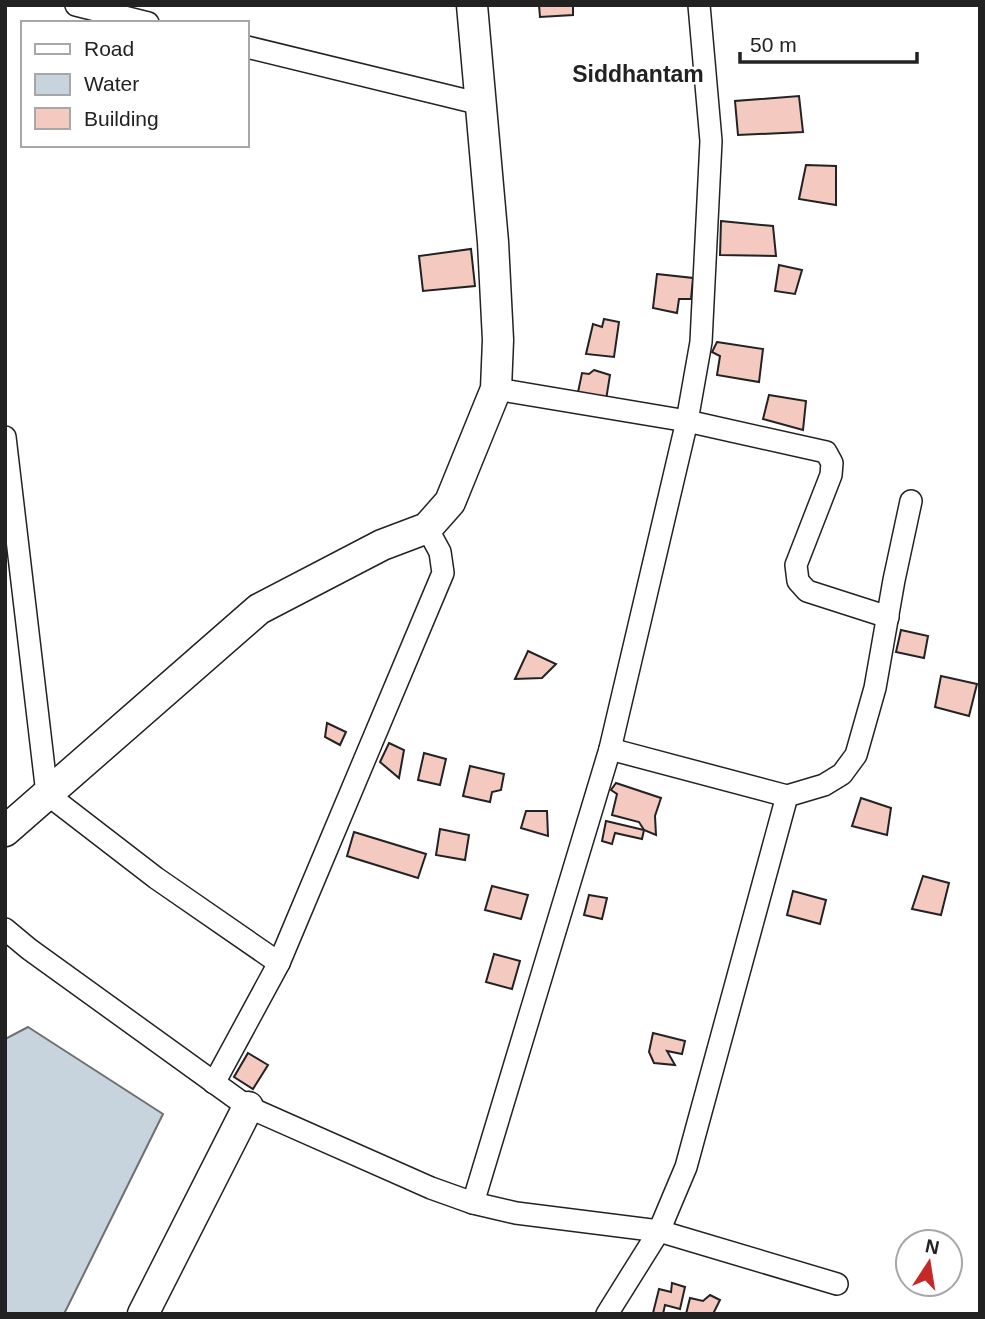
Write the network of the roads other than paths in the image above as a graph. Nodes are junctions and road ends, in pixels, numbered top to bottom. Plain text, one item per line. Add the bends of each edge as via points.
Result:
1 (76, 5) edge
2 (472, 5) edge
3 (699, 5) edge
4 (140, 21) edge
5 (248, 47) edge
6 (481, 104) junction
7 (496, 389) junction
8 (687, 421) junction
9 (5, 437) edge
10 (911, 501) dead end
11 (427, 528) junction
12 (888, 617) junction
13 (610, 749) junction
14 (47, 794) junction
15 (787, 796) junction
16 (5, 831) edge
17 (5, 929) edge
18 (279, 963) junction
19 (214, 1083) junction
20 (248, 1107) junction
21 (473, 1203) junction
22 (659, 1231) junction
23 (837, 1284) dead end
24 (143, 1314) edge
25 (607, 1314) edge

1 - 4 street
2 - 6 main road
3 - 8 street via 711,141 701,342
5 - 6 street
6 - 7 main road via 493,242
7 - 8 street
7 - 11 main road via 450,502
8 - 12 street via 826,452 832,463 831,475 796,565 797,582 807,591
8 - 13 street
9 - 14 street
10 - 12 street
11 - 14 main road via 382,545 259,609
11 - 18 street via 440,552 443,573
12 - 15 street via 856,755 842,774 824,785
13 - 15 street
13 - 21 street
14 - 16 main road
14 - 18 street via 156,878
15 - 22 street via 686,1167
17 - 19 street
18 - 19 street
19 - 20 street
20 - 21 street
20 - 24 main road
21 - 22 street
22 - 23 street
22 - 25 street

